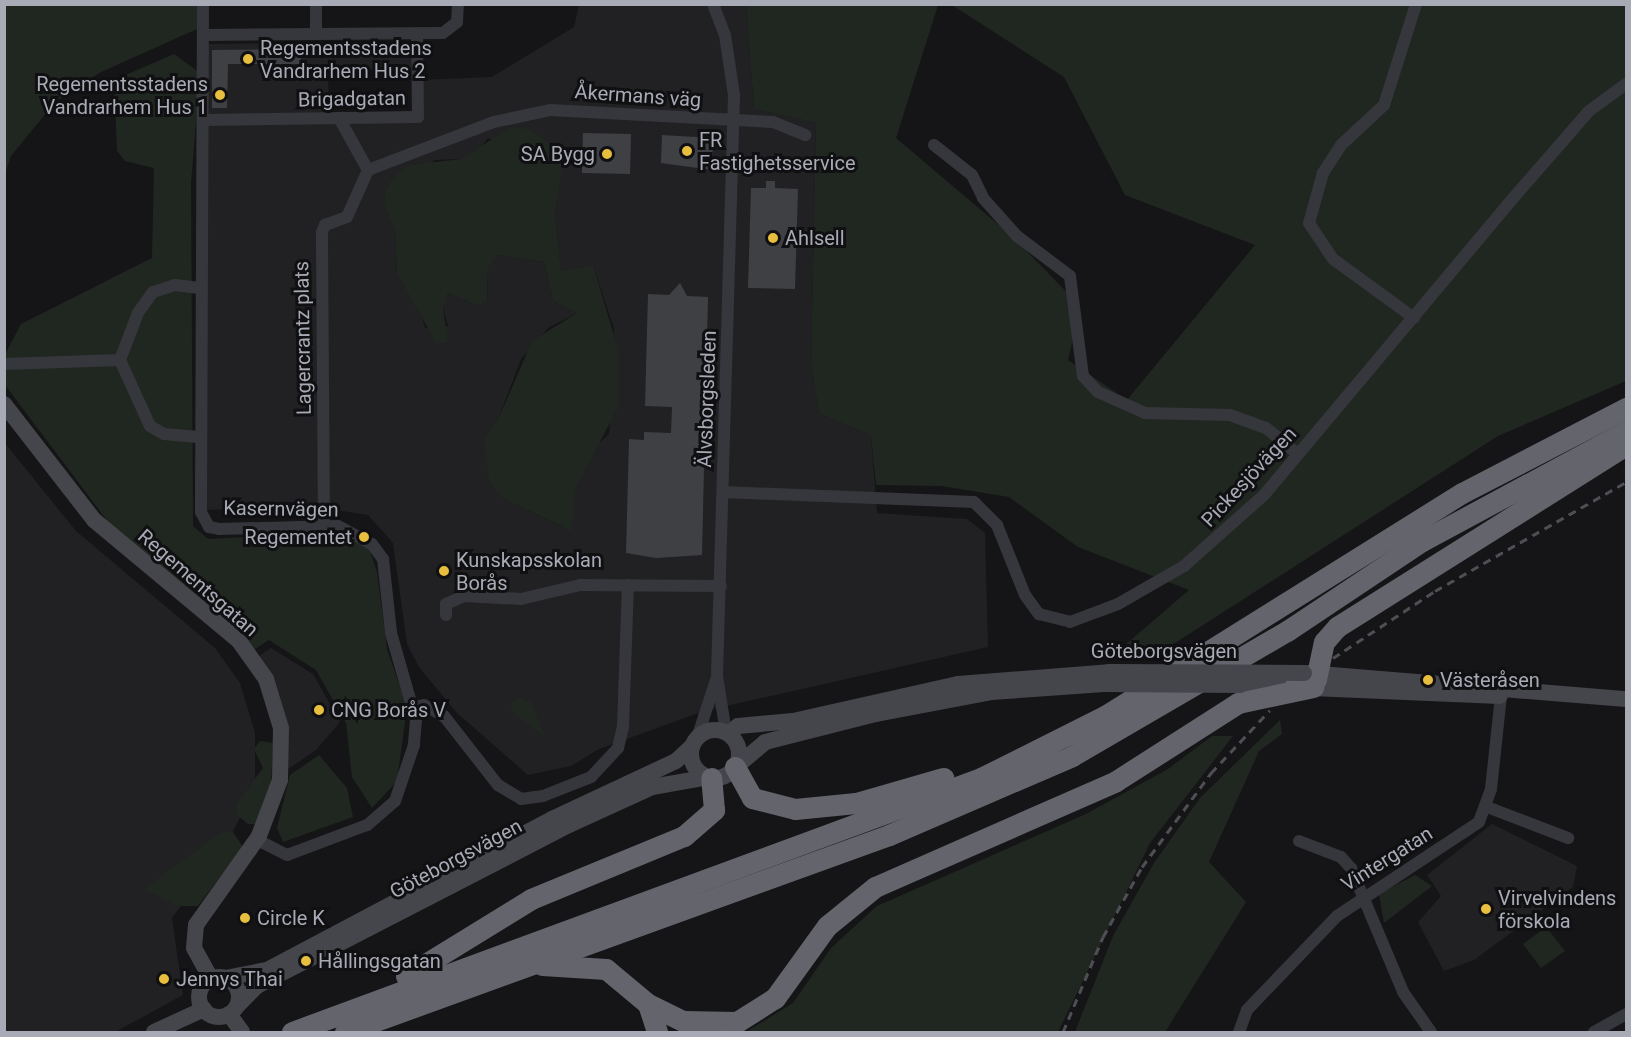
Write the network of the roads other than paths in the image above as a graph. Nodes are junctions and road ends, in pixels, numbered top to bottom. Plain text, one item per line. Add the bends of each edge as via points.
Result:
1 (203, 4) edge
2 (316, 4) edge
3 (458, 4) edge
4 (713, 4) edge
5 (1416, 4) edge
6 (417, 33) junction
7 (316, 34) junction
8 (203, 35) junction
9 (1626, 84) edge
10 (339, 118) junction
11 (203, 120) junction
12 (733, 122) junction
13 (805, 135) dead end
14 (934, 145) dead end
15 (368, 170) junction
16 (199, 288) junction
17 (1414, 318) junction
18 (120, 360) junction
19 (4, 364) edge
20 (4, 404) edge
21 (1626, 408) edge
22 (1626, 431) edge
23 (199, 437) junction
24 (1626, 445) edge
25 (1298, 454) junction
26 (723, 492) junction
27 (324, 526) junction
28 (628, 585) junction
29 (721, 586) junction
30 (446, 615) dead end
31 (717, 676) junction
32 (1106, 678) junction
33 (1307, 680) junction
34 (1538, 692) junction
35 (1501, 696) junction
36 (1626, 699) edge
37 (415, 707) junction
38 (795, 727) junction
39 (728, 734) junction
40 (1060, 739) junction
41 (694, 742) junction
42 (736, 766) junction
43 (710, 777) junction
44 (1487, 807) junction
45 (1569, 838) dead end
46 (257, 840) junction
47 (1299, 841) dead end
48 (1362, 894) junction
49 (524, 966) junction
50 (218, 979) junction
51 (648, 1004) junction
52 (204, 1009) junction
53 (233, 1010) junction
54 (1626, 1014) edge
55 (154, 1032) edge
56 (242, 1032) edge
57 (292, 1032) edge
58 (345, 1032) edge
59 (657, 1032) edge
60 (1239, 1032) edge
61 (1431, 1032) edge
62 (1594, 1032) edge

1 - 8 street
2 - 7 street
3 - 6 street via 452,29
4 - 12 street, Älvsborgsleden via 731,63
5 - 17 street via 1384,105 1341,146 1323,173 1309,223 1333,259
6 - 7 street
6 - 10 street, Brigadgatan via 418,117
7 - 8 street
8 - 11 street
9 - 17 street, Pickesjövägen via 1589,111
10 - 11 street, Brigadgatan
10 - 15 street
11 - 16 street
12 - 13 street, Åkermans väg via 773,123
12 - 15 street, Åkermans väg via 614,110 524,113
12 - 26 street, Älvsborgsleden
14 - 25 street via 972,175 983,198 1017,236 1070,276 1083,375 1098,392 1144,413 1183,410 1246,420 1266,428
15 - 27 street, Lagercrantz plats via 347,217 325,225 322,232
16 - 18 street via 175,285 153,292 138,313
16 - 23 street
17 - 25 street, Pickesjövägen
18 - 19 street
18 - 23 street via 150,426 164,434
20 - 46 main road, Regementsgatan via 94,520 238,641 266,679 281,728 281,764 274,803
21 - 40 highway via 1462,493 1266,619
22 - 49 highway via 1422,541 1287,631 1072,756 889,835
23 - 27 street, Kasernvägen via 201,512 209,526
24 - 33 highway via 1337,627 1324,642
25 - 26 street, Pickesjövägen via 1264,495 1184,566 1155,586 1070,622 1048,619 1031,606 997,525 974,502
26 - 29 street, Älvsborgsleden
27 - 37 street, Kasernvägen via 357,533 380,553 391,633
28 - 29 street
28 - 30 street via 580,585 521,598 455,597 444,607
28 - 37 street via 623,727 618,748 591,777 543,796 521,799 498,785 444,717 423,705
29 - 31 street, Älvsborgsleden
31 - 39 street, Älvsborgsleden
31 - 41 street, Älvsborgsleden
32 - 33 main road, Göteborgsvägen, bridge
32 - 33 main road, Göteborgsvägen, bridge via 1240,685
32 - 38 main road, Göteborgsvägen via 992,679
33 - 34 main road, Göteborgsvägen
33 - 35 main road, Göteborgsvägen
33 - 51 highway via 1238,703 1116,781 875,887 827,926 775,998 752,1016 702,1025
34 - 35 main road, Göteborgsvägen
34 - 36 main road, Göteborgsvägen
35 - 44 street, Vintergatan
37 - 46 street, Kasernvägen via 414,746 406,778 395,801 367,825 294,854 282,855
38 - 39 main road, Göteborgsvägen
38 - 42 main road, Göteborgsvägen
39 - 41 main road, Göteborgsvägen via 713,730
39 - 42 main road via 738,746
40 - 42 highway via 892,795 819,808 758,802 741,786
40 - 57 highway via 884,816
41 - 43 main road via 693,764
41 - 50 main road, Göteborgsvägen via 676,761 542,824 267,969
42 - 43 main road, Göteborgsvägen
43 - 53 main road, Göteborgsvägen via 652,787 569,825 257,986
43 - 57 highway via 714,810 684,837 531,899 432,964
44 - 45 street
44 - 48 street, Vintergatan via 1472,829
46 - 50 main road, Regementsgatan via 196,925 194,948
47 - 48 street via 1341,857
48 - 60 street, Vintergatan via 1247,1010
48 - 61 street via 1403,992
49 - 51 highway via 606,969
49 - 58 highway
50 - 52 main road via 200,991
50 - 53 main road via 238,991
51 - 59 highway
52 - 53 main road via 216,1017
52 - 55 main road
53 - 56 main road
54 - 62 street

